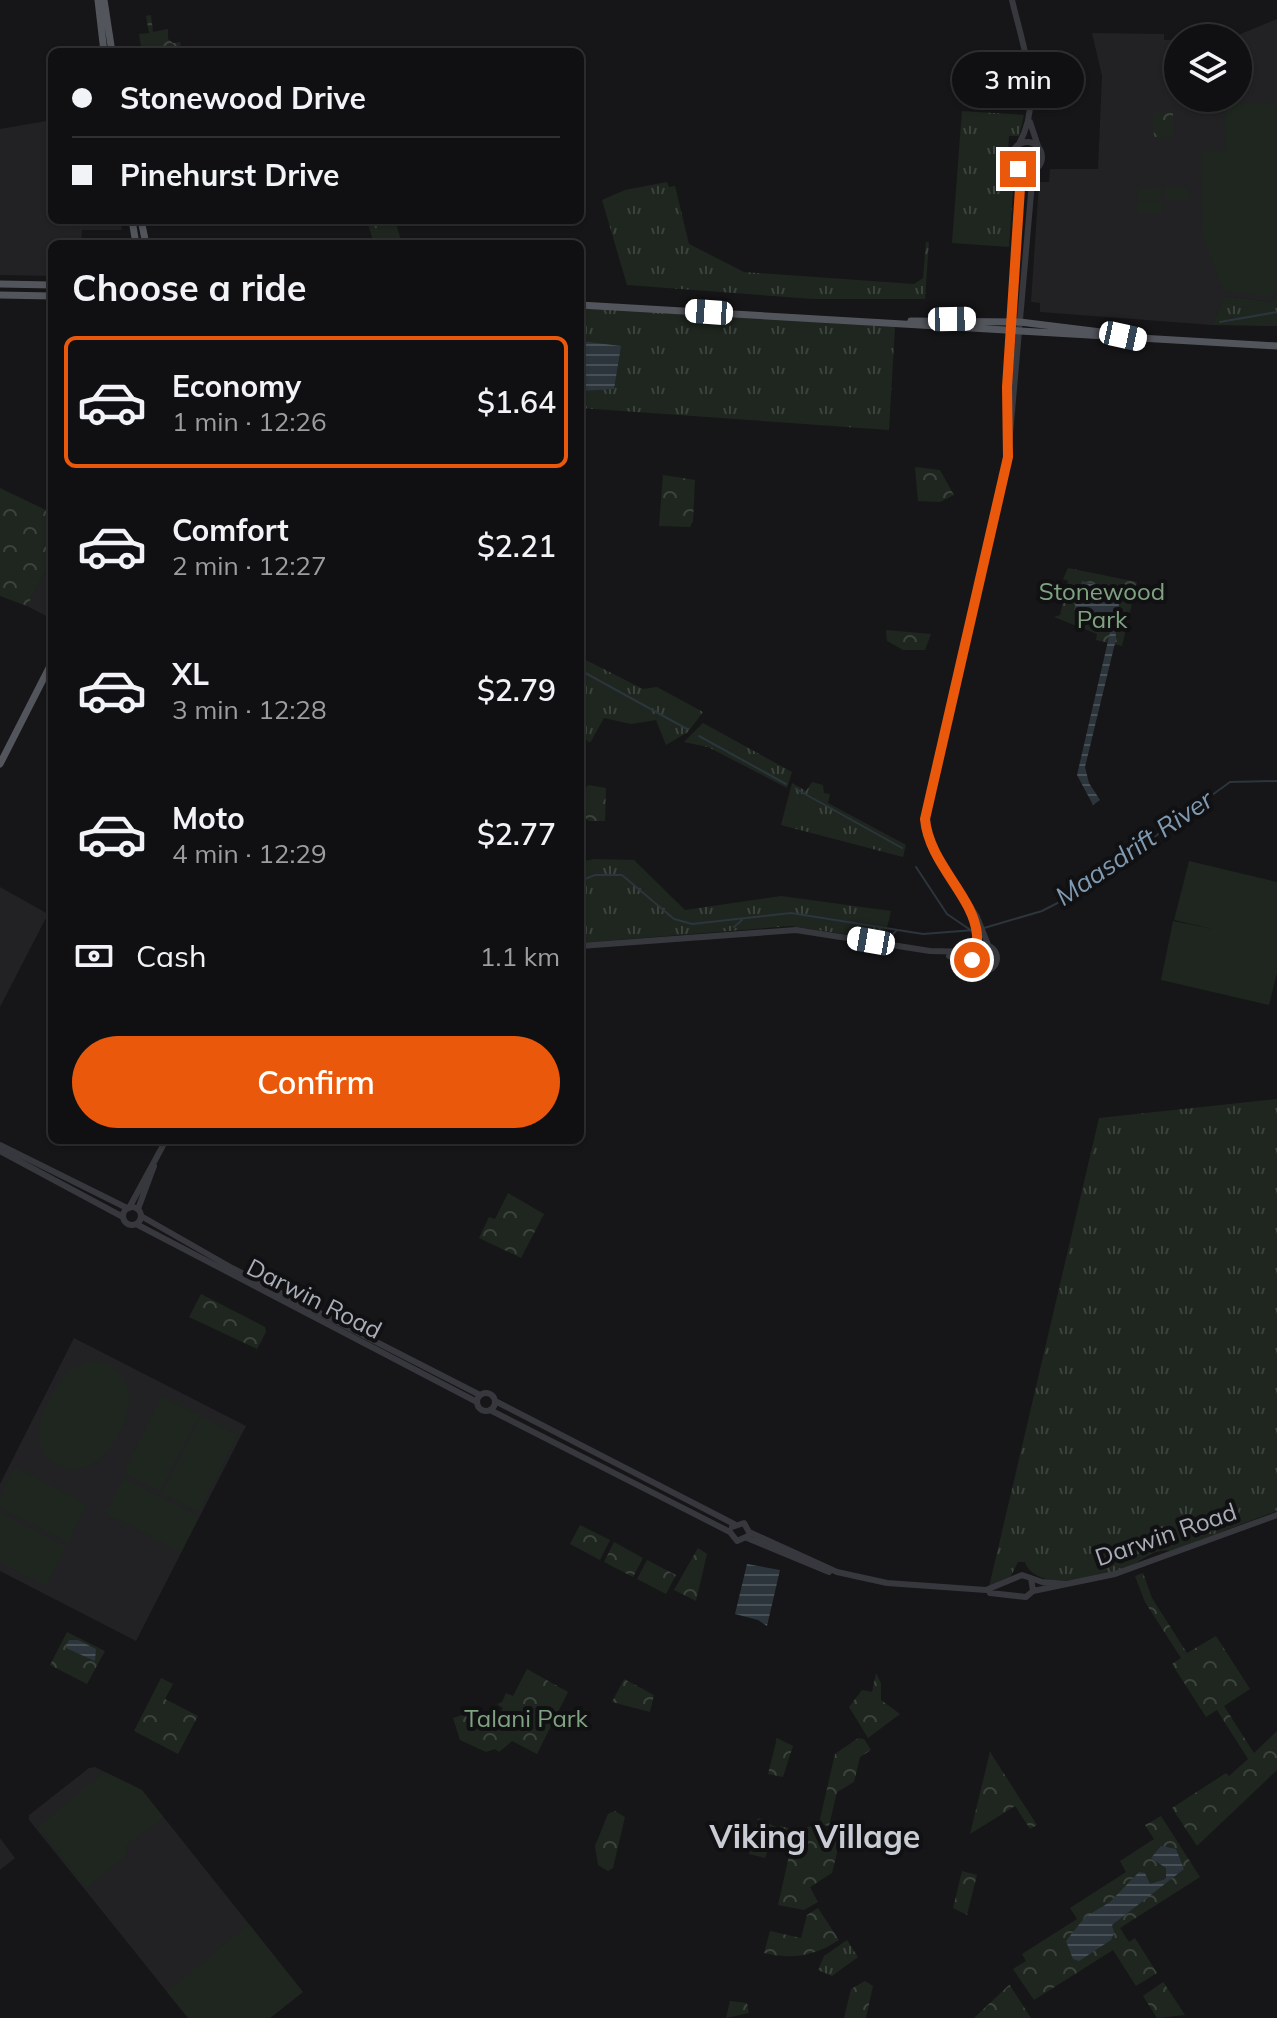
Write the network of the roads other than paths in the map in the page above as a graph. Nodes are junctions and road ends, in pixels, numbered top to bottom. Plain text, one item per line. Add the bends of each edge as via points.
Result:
1 (101, 0) edge
2 (1012, 0) edge
3 (104, 48) edge
4 (111, 48) edge
5 (1030, 119) junction
6 (1019, 144) junction
7 (1039, 146) junction
8 (1018, 169) junction
9 (1033, 171) junction
10 (0, 284) edge
11 (48, 285) edge
12 (0, 295) edge
13 (48, 296) edge
14 (584, 304) edge
15 (584, 304) edge
16 (1011, 321) junction
17 (1020, 322) junction
18 (1015, 331) junction
19 (1139, 339) junction
20 (1277, 346) edge
21 (1009, 441) junction
22 (48, 670) edge
23 (0, 764) edge
24 (980, 935) junction
25 (584, 946) edge
26 (989, 947) junction
27 (975, 950) junction
28 (930, 951) junction
29 (975, 967) junction
30 (164, 1144) edge
31 (0, 1145) edge
32 (0, 1151) edge
33 (155, 1162) junction
34 (128, 1208) junction
35 (140, 1213) junction
36 (123, 1217) junction
37 (136, 1224) junction
38 (478, 1399) junction
39 (495, 1401) junction
40 (490, 1410) junction
41 (1276, 1515) edge
42 (734, 1524) junction
43 (730, 1532) junction
44 (748, 1535) junction
45 (1031, 1578) junction
46 (1013, 1579) junction
47 (1067, 1584) junction
48 (1033, 1591) junction
49 (1016, 1595) junction

1 - 3 main road
1 - 4 main road
2 - 5 street via 1031,86
5 - 6 street
5 - 7 street
6 - 7 street
6 - 8 street via 1012,156
7 - 9 street via 1042,160
8 - 9 street
8 - 16 street
9 - 17 street
10 - 11 main road
12 - 13 main road
14 - 16 main road via 871,320
15 - 18 main road
16 - 17 main road
16 - 18 street
17 - 18 street
17 - 19 main road
18 - 19 main road
18 - 21 street via 1019,343
18 - 21 street via 1009,343
19 - 20 main road
21 - 24 street via 925,819 930,845
22 - 23 main road
24 - 26 street
24 - 27 street
25 - 28 street via 796,930
26 - 27 street
26 - 29 street via 996,953 995,965 986,971
27 - 28 street
27 - 29 street
28 - 29 street
30 - 33 street
31 - 34 street
32 - 36 street
33 - 34 street
33 - 35 street
34 - 35 street
34 - 36 street
35 - 37 street
35 - 38 street, Darwin Road
36 - 37 street, Darwin Road
37 - 38 street, Darwin Road
38 - 39 street via 488,1393
38 - 40 street via 483,1411
39 - 40 street
39 - 42 street
40 - 43 street
41 - 47 street, Darwin Road via 1136,1567
42 - 43 street
42 - 44 street via 744,1523
43 - 44 street via 737,1541
44 - 46 street via 837,1572 887,1583 975,1591
44 - 49 street via 819,1570 870,1583
45 - 46 street
45 - 47 street, Darwin Road
45 - 48 street
46 - 49 street
47 - 48 street, Darwin Road
48 - 49 street via 1026,1597

